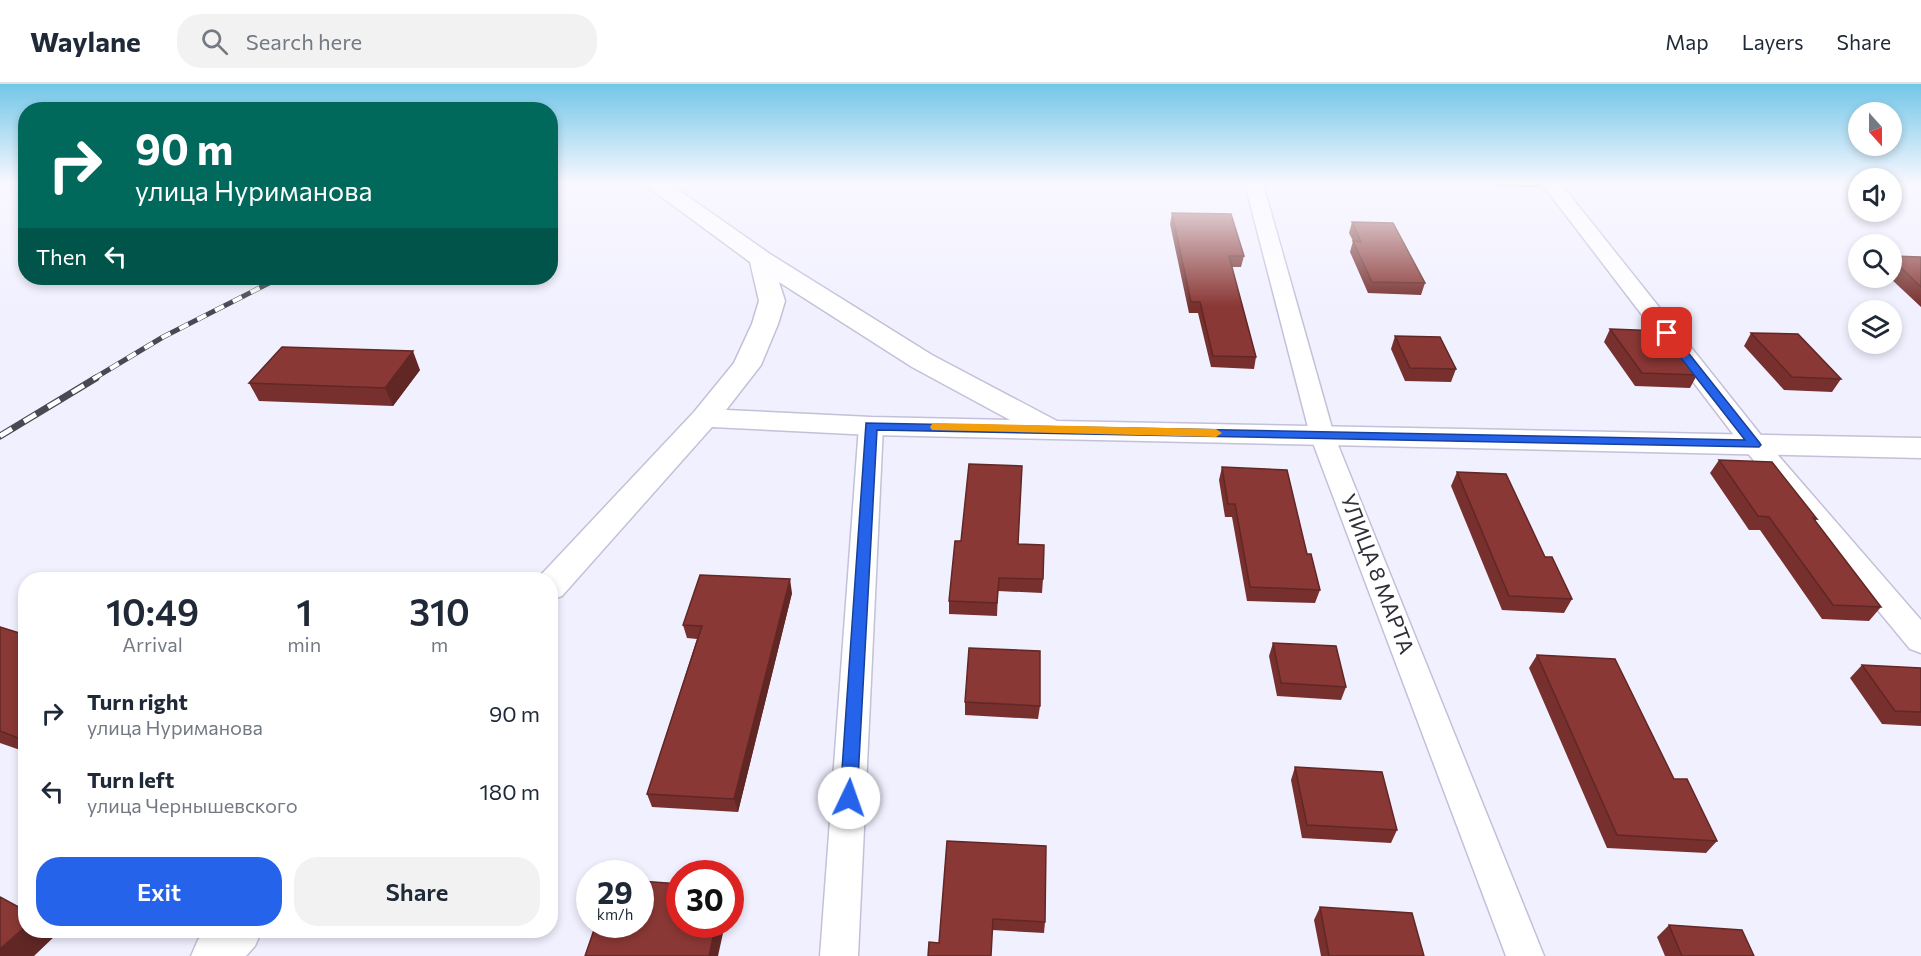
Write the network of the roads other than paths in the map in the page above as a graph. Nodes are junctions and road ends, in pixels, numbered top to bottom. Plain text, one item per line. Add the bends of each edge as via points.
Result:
1 (713, 225) edge
2 (1265, 225) edge
3 (1583, 225) edge
4 (761, 259) junction
5 (704, 418) junction
6 (871, 426) junction
7 (1050, 430) junction
8 (1323, 435) junction
9 (1755, 445) junction
10 (1921, 448) edge
11 (558, 578) edge
12 (1921, 641) edge
13 (232, 938) edge
14 (215, 956) edge
15 (838, 956) edge
16 (1525, 956) edge

1 - 4 main road
2 - 8 street, УЛИЦА 8 МАРТА
3 - 9 street
4 - 5 main road via 772,301 765,324 747,365
4 - 7 main road via 922,361
5 - 6 main road
5 - 11 main road
6 - 7 main road
6 - 15 street
7 - 8 main road
8 - 9 main road
8 - 16 street, УЛИЦА 8 МАРТА
9 - 10 main road
9 - 12 street
13 - 14 main road

